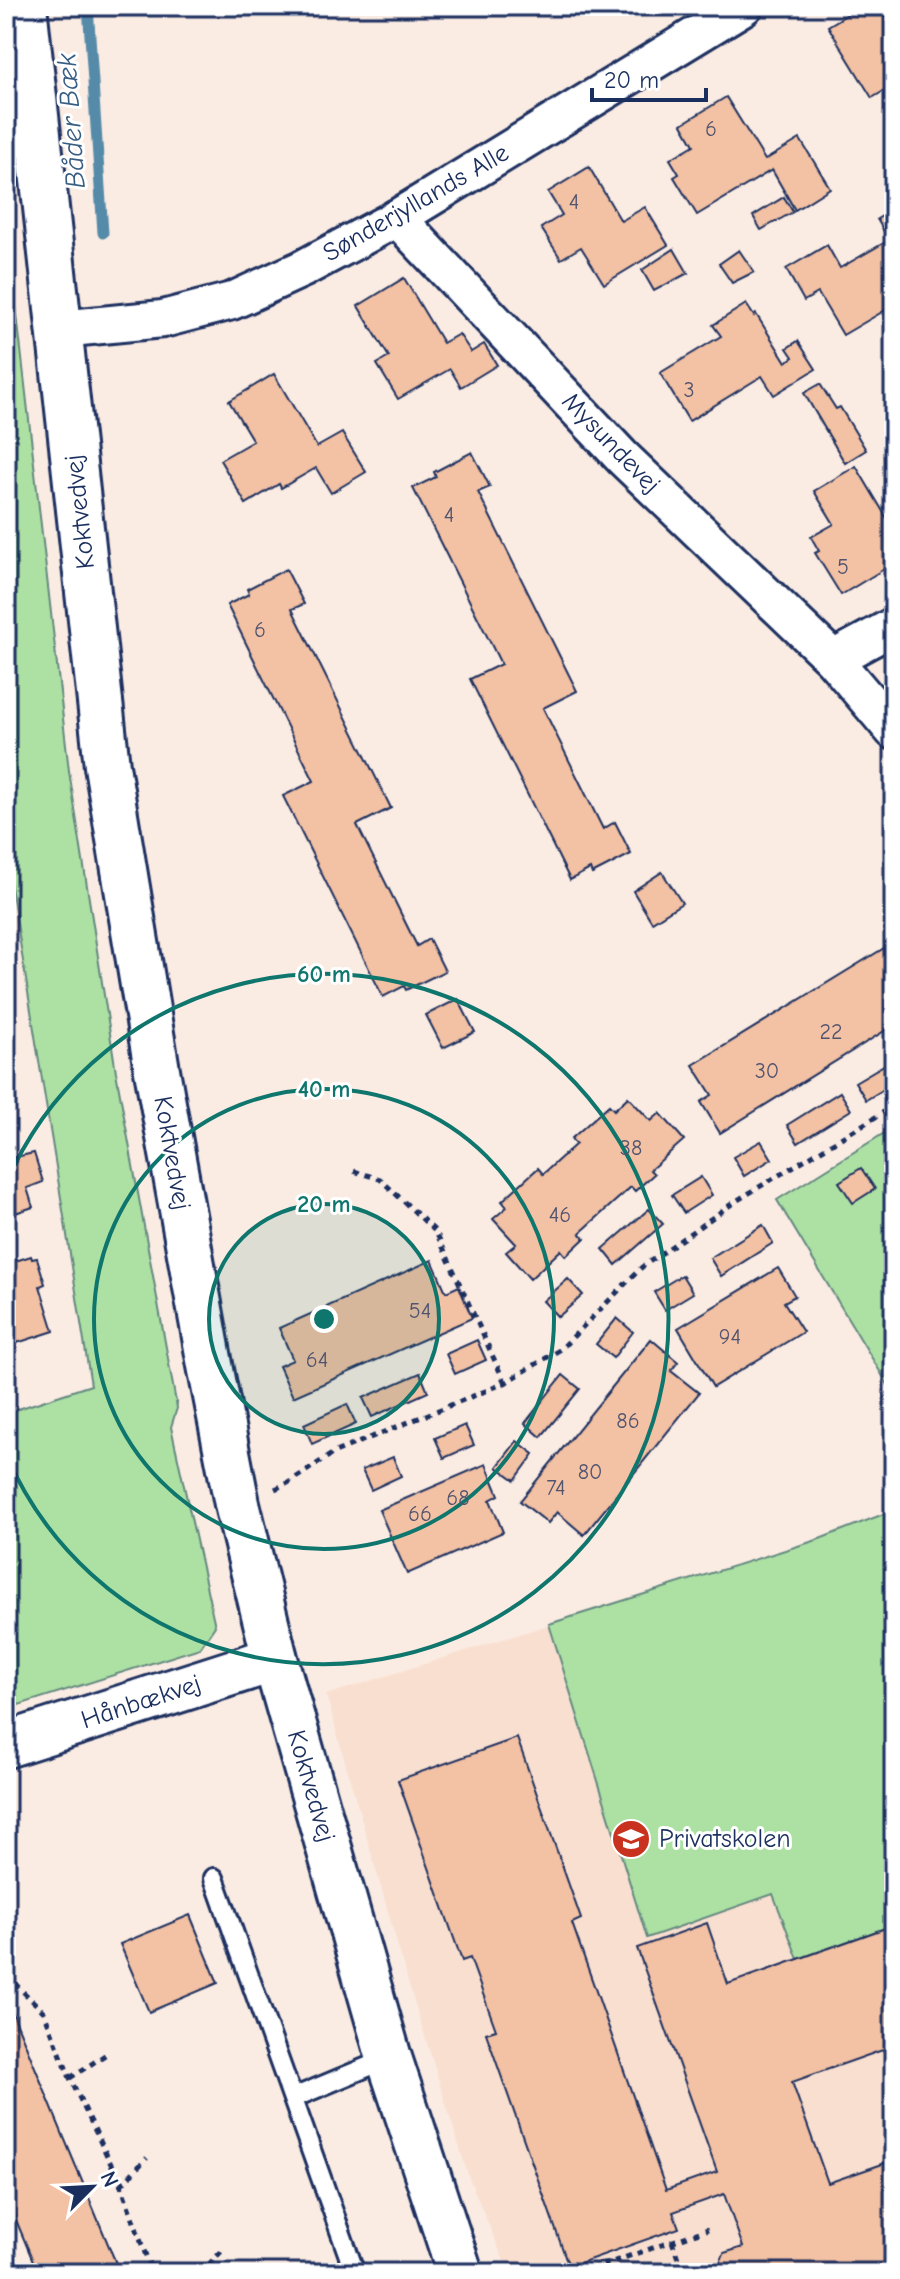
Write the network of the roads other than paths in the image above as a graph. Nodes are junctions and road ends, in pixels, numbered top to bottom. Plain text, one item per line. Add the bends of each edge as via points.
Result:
1 (24, 6) edge
2 (744, 6) edge
3 (397, 218) junction
4 (60, 329) junction
5 (894, 626) edge
6 (833, 659) junction
7 (894, 731) edge
8 (275, 1659) junction
9 (6, 1745) edge
10 (214, 1878) dead end
11 (389, 2058) junction
12 (293, 2098) junction
13 (355, 2273) edge
14 (460, 2273) edge

1 - 4 street, Koktvedvej
2 - 3 street, Sønderjyllands Alle
3 - 4 street, Sønderjyllands Alle via 232,301 163,319
3 - 6 street, Mysundevej via 623,458
4 - 8 street, Koktvedvej via 107,766 237,1504
5 - 6 street
6 - 7 street, Mysundevej
8 - 9 street, Hånbækvej
8 - 11 street, Koktvedvej
10 - 12 lane
11 - 12 lane
11 - 14 street, Koktvedvej
12 - 13 lane

